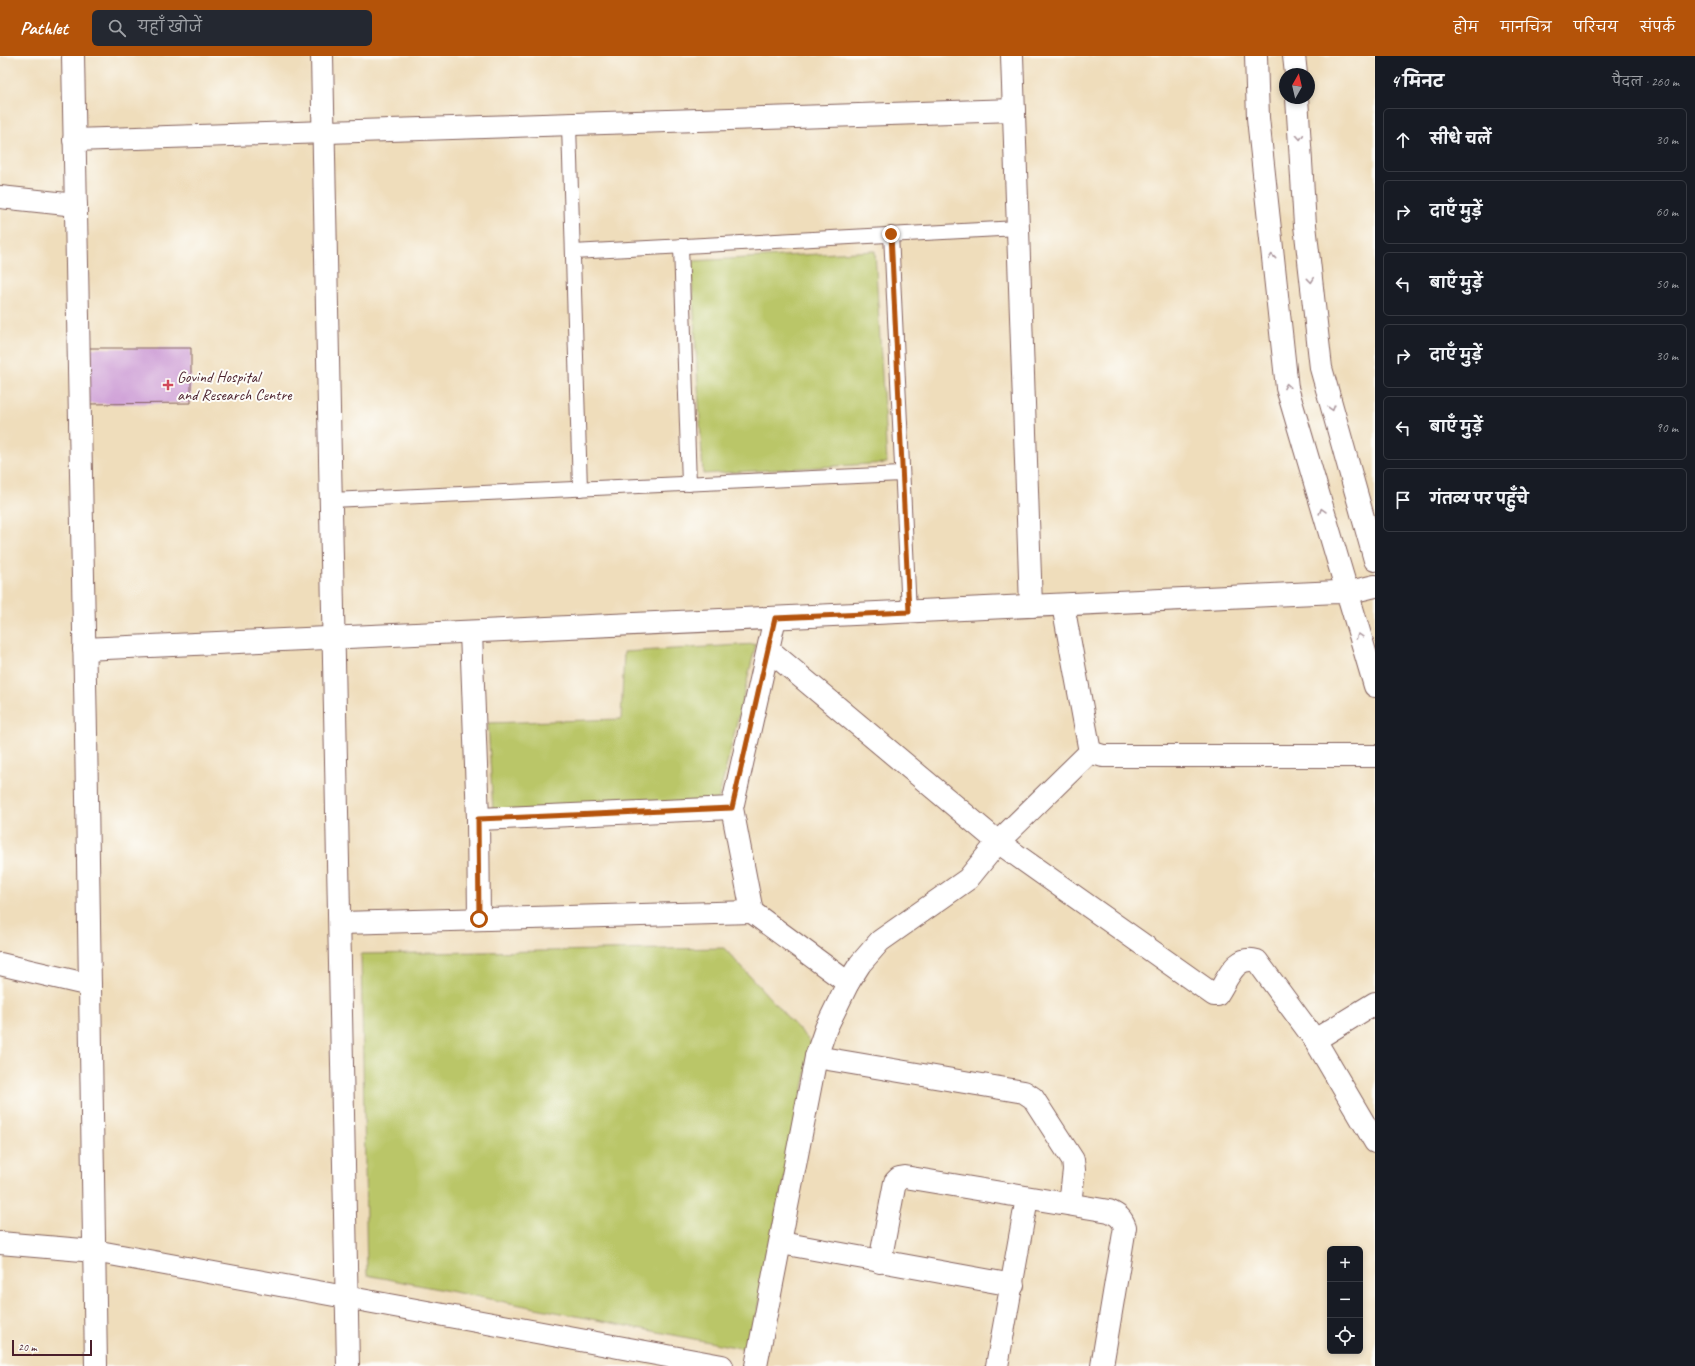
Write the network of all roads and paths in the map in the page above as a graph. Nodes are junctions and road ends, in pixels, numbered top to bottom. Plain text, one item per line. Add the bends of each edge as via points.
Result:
1 (73, 56) edge
2 (322, 56) edge
3 (1012, 56) edge
4 (1256, 56) edge
5 (1294, 56) edge
6 (1295, 68) edge
7 (1297, 104) edge
8 (1014, 110) junction
9 (568, 124) junction
10 (324, 132) junction
11 (74, 140) junction
12 (0, 197) edge
13 (76, 205) junction
14 (1018, 228) junction
15 (891, 234) junction
16 (681, 246) junction
17 (573, 252) junction
18 (902, 474) junction
19 (689, 484) junction
20 (580, 489) junction
21 (330, 500) junction
22 (1375, 560) edge
23 (1375, 586) edge
24 (1346, 594) junction
25 (1063, 605) junction
26 (1031, 606) junction
27 (909, 612) junction
28 (775, 618) junction
29 (471, 632) junction
30 (334, 638) junction
31 (84, 649) junction
32 (769, 650) junction
33 (1375, 686) edge
34 (1090, 752) junction
35 (1375, 756) edge
36 (732, 808) junction
37 (478, 819) junction
38 (998, 842) junction
39 (752, 912) junction
40 (479, 919) junction
41 (341, 923) junction
42 (0, 964) edge
43 (848, 983) junction
44 (90, 985) junction
45 (1375, 1003) edge
46 (1316, 1040) junction
47 (816, 1057) junction
48 (1375, 1142) edge
49 (1027, 1198) junction
50 (1070, 1204) junction
51 (0, 1243) edge
52 (781, 1243) junction
53 (94, 1251) junction
54 (880, 1262) junction
55 (1013, 1285) junction
56 (347, 1298) junction
57 (96, 1366) edge
58 (348, 1366) edge
59 (722, 1366) edge
60 (756, 1366) edge
61 (997, 1366) edge
62 (1102, 1366) edge

1 - 11 street
2 - 10 street
3 - 8 street
24 -> 4 street via 1287,388 1258,118
5 - 6 street
7 -> 22 street via 1305,225 1321,368
8 - 9 street
8 - 14 street
9 - 10 street
9 - 17 lane
10 - 11 street
10 - 21 street
11 - 13 street
12 - 13 street
13 - 31 street
14 - 15 lane
14 - 26 street
15 - 16 lane
15 - 18 lane
16 - 17 lane
16 - 19 lane
17 - 20 lane
18 - 19 lane
18 - 27 lane
19 - 20 lane
20 - 21 lane
21 - 30 street
23 - 24 street
24 - 25 street
33 -> 24 street
25 - 26 street
25 - 34 street
26 - 27 street
27 - 28 street
28 - 29 street
28 - 32 street
29 - 30 street
29 - 37 street
30 - 31 street
30 - 41 street
31 - 44 street
32 - 36 street
32 - 38 street
34 - 35 street via 1103,756
34 - 38 street
36 - 37 street
36 - 39 street
37 - 40 street
38 - 43 street via 968,880 880,941
38 - 46 street via 1214,995 1217,995 1239,962 1249,958 1257,961
39 - 40 street
39 - 43 street
40 - 41 street
41 - 56 street
42 - 44 street
43 - 47 street via 826,1028
44 - 53 street
45 - 46 street
46 - 48 street
47 - 50 street via 1024,1092 1033,1098 1073,1160
47 - 52 street
49 - 50 street
49 - 54 street via 899,1178 895,1182
49 - 55 street
50 - 62 street via 1109,1211 1123,1220 1125,1227
51 - 53 street
52 - 54 street
52 - 60 street
53 - 56 street
53 - 57 street
54 - 55 street
55 - 61 street
56 - 58 street
56 - 59 street

